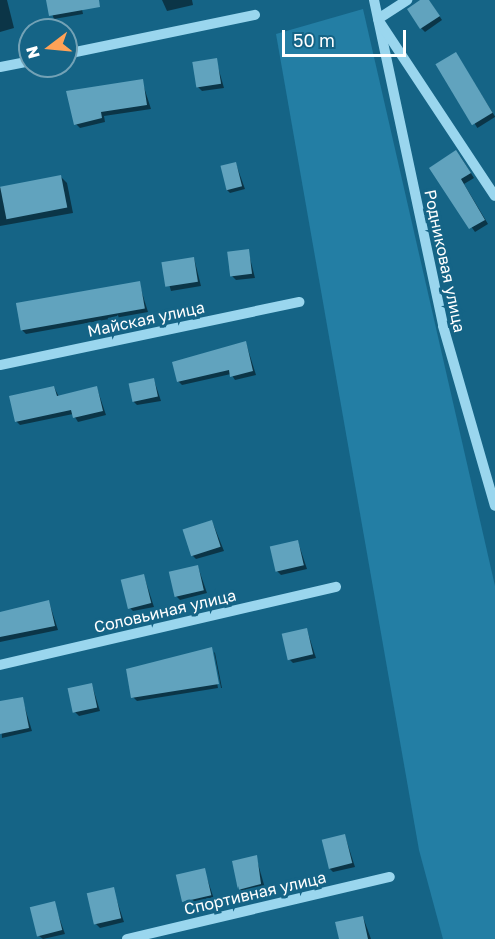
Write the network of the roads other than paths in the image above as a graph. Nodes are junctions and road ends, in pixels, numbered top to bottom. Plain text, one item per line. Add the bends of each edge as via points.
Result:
1 (374, 0) edge
2 (407, 0) edge
3 (255, 15) dead end
4 (378, 19) junction
5 (78, 52) edge
6 (18, 63) edge
7 (0, 67) edge
8 (495, 196) edge
9 (299, 302) dead end
10 (0, 365) edge
11 (495, 506) edge
12 (336, 587) dead end
13 (0, 665) edge
14 (390, 877) dead end
15 (127, 939) edge

1 - 4 street, Родниковая улица
2 - 4 street
3 - 5 street
4 - 8 street
4 - 11 street, Родниковая улица via 443,326
6 - 7 street
9 - 10 street, Майская улица
12 - 13 street, Соловьиная улица
14 - 15 street, Спортивная улица

